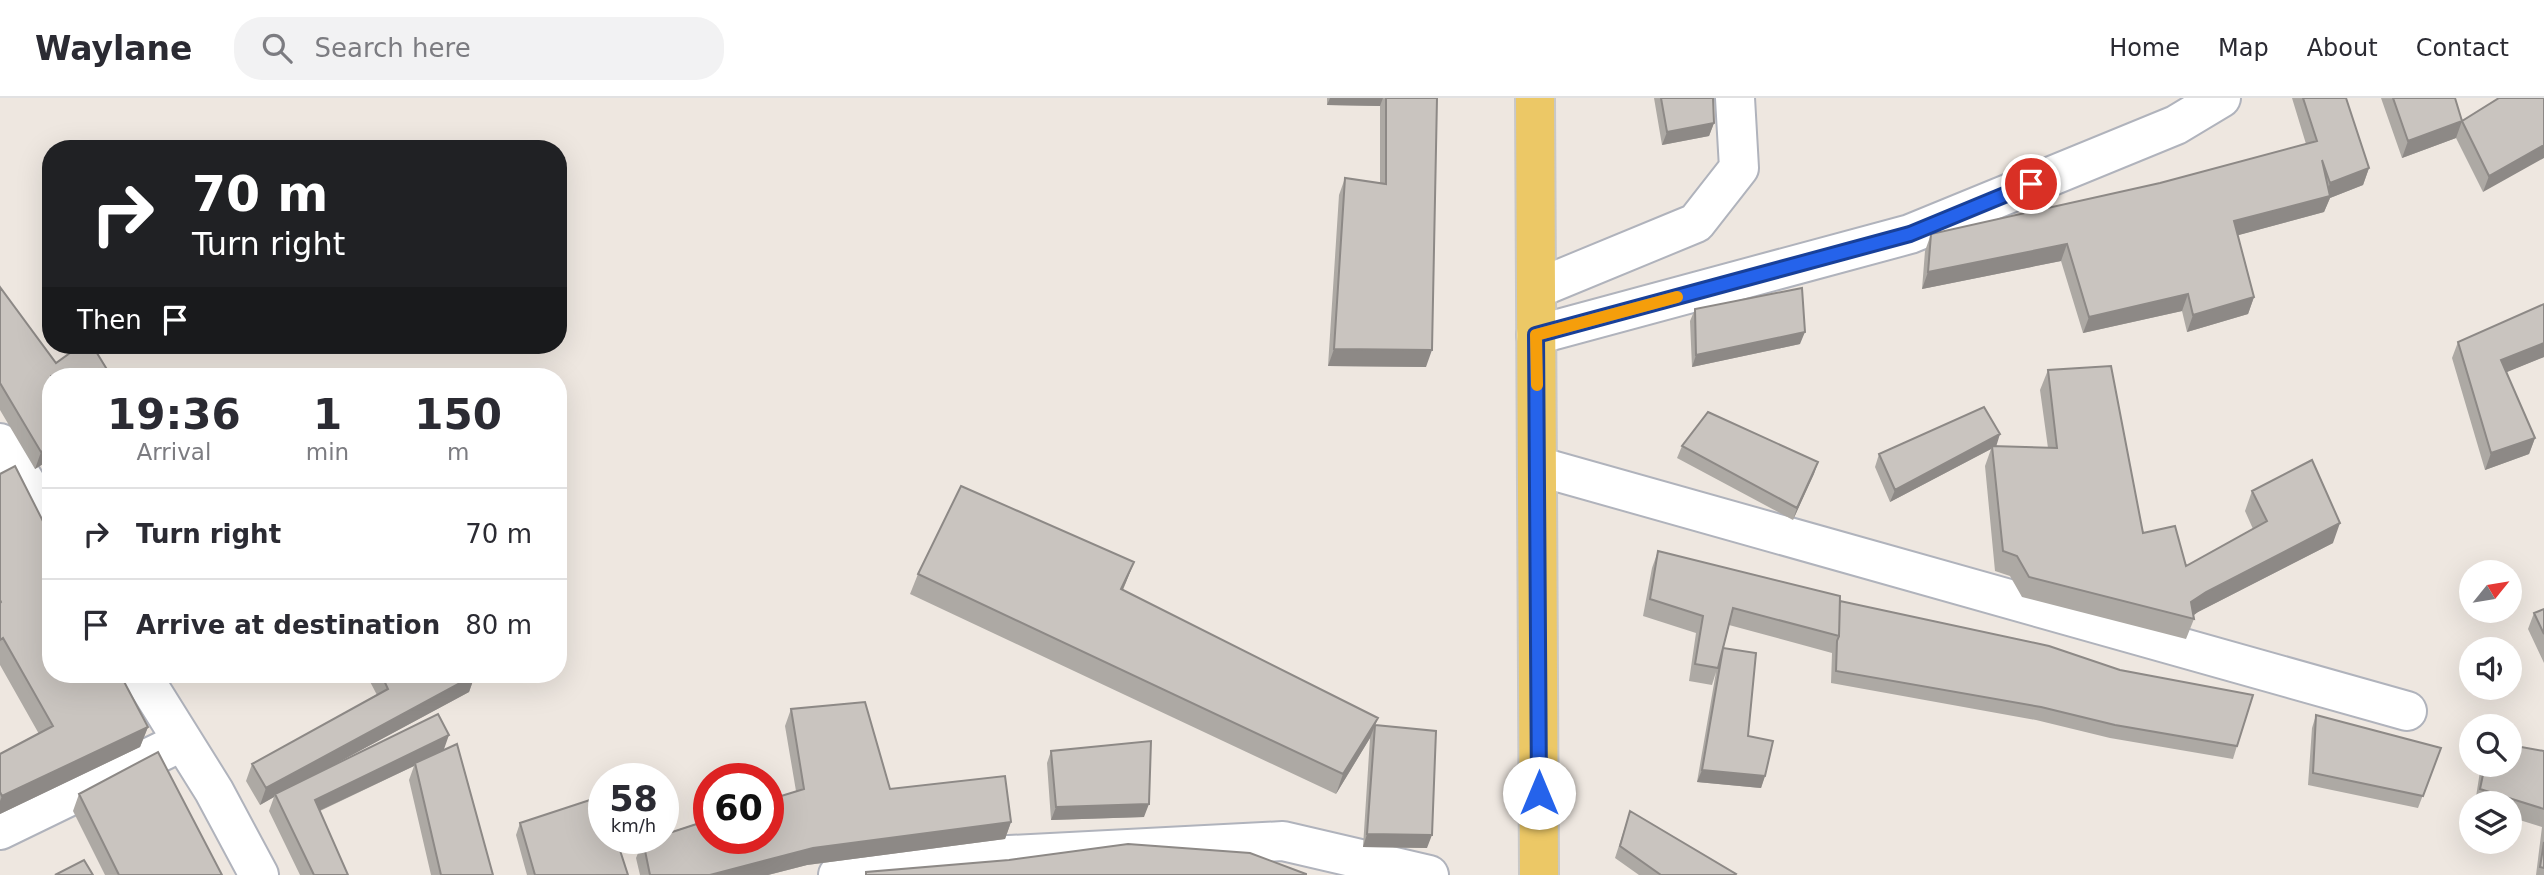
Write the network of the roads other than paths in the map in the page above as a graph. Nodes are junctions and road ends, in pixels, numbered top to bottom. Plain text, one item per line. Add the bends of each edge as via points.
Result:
1 (1535, 98) edge
2 (1735, 98) edge
3 (2221, 98) edge
4 (1536, 289) junction
5 (1536, 335) junction
6 (0, 443) edge
7 (1537, 466) junction
8 (42, 508) edge
9 (146, 683) edge
10 (2407, 711) dead end
11 (181, 742) junction
12 (0, 830) edge
13 (259, 875) edge
14 (838, 875) edge
15 (1429, 875) edge
16 (1539, 875) edge

1 - 4 main road
2 - 4 street via 1739,168 1696,223
3 - 5 street via 2176,125 1910,234
4 - 5 main road
5 - 7 main road
6 - 8 street
7 - 10 street
7 - 16 main road
9 - 11 street
11 - 12 street
11 - 13 street
14 - 15 street via 892,861 1283,841

